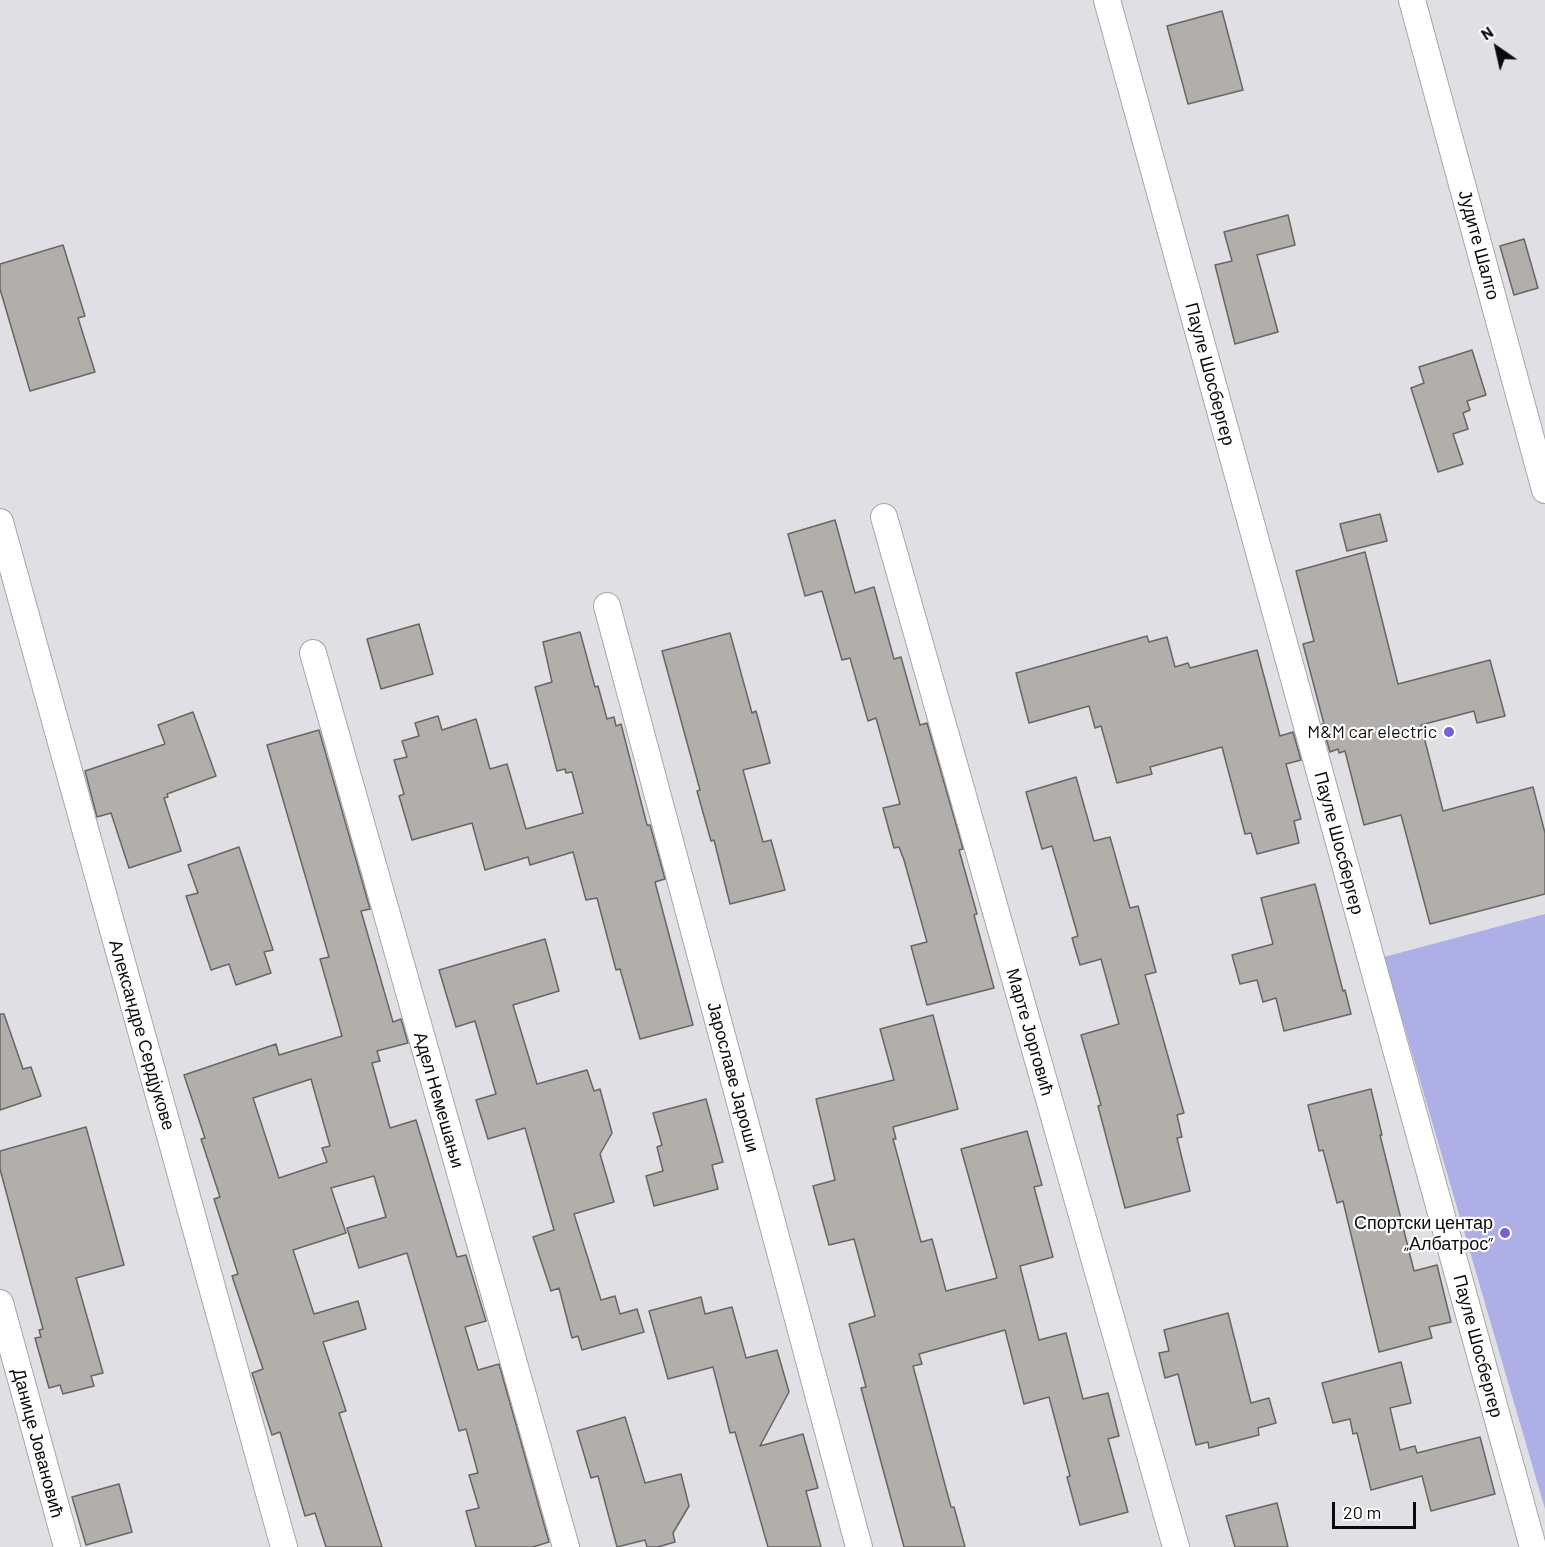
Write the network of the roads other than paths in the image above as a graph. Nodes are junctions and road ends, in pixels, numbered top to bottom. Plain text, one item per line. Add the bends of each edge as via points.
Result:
1 (1107, 0) edge
2 (1412, 0) edge
3 (1545, 490) edge
4 (884, 517) dead end
5 (0, 522) edge
6 (607, 606) dead end
7 (313, 653) dead end
8 (0, 1303) edge
9 (67, 1547) edge
10 (284, 1547) edge
11 (566, 1547) edge
12 (860, 1547) edge
13 (1176, 1547) edge
14 (1533, 1547) edge

1 - 14 street, Пауле Шосбергер
2 - 3 street, Јудите Шалго
4 - 13 street, Марте Јорговић
5 - 10 street, Александре Сердјукове
6 - 12 street, Јарославе Јароши
7 - 11 street, Адел Немешањи
8 - 9 street, Данице Јовановић

